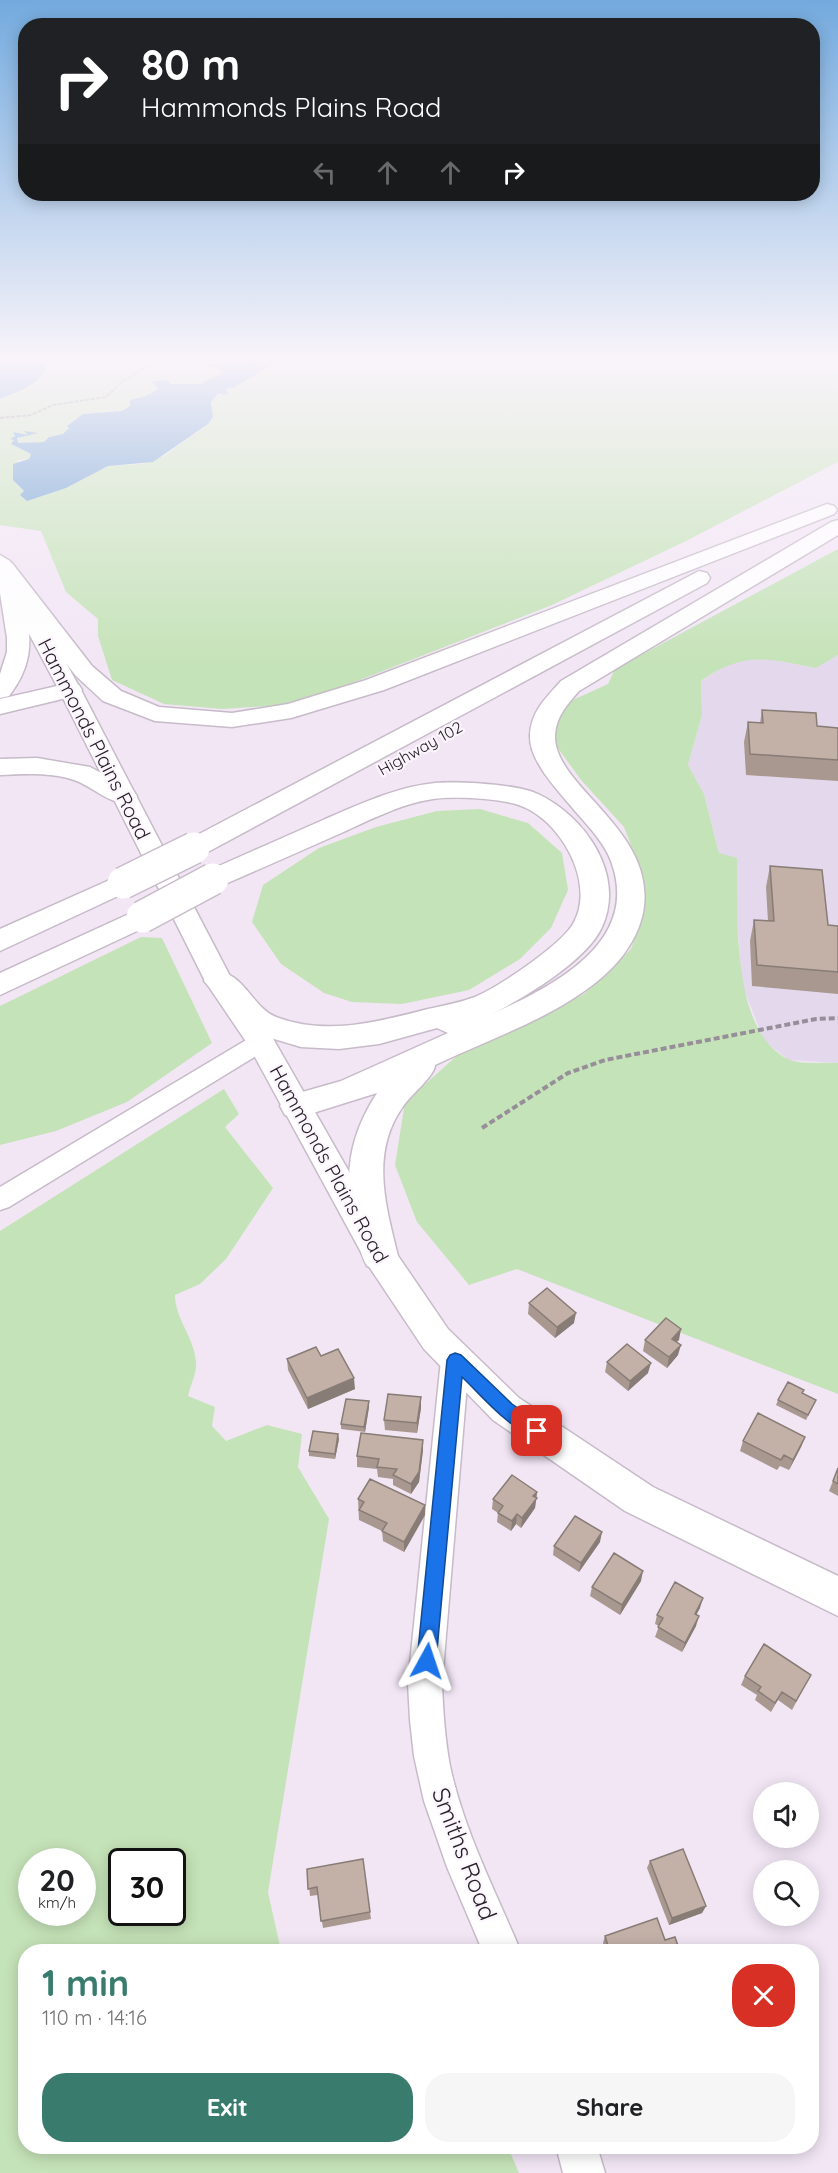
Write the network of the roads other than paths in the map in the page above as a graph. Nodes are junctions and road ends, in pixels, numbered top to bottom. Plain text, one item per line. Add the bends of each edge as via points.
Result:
1 (835, 515) edge
2 (4, 568) edge
3 (70, 690) junction
4 (0, 691) edge
5 (0, 707) edge
6 (0, 767) edge
7 (124, 796) junction
8 (201, 858) junction
9 (130, 894) junction
10 (0, 921) edge
11 (0, 941) edge
12 (0, 973) edge
13 (219, 981) junction
14 (0, 985) edge
15 (486, 1004) junction
16 (261, 1042) junction
17 (442, 1049) junction
18 (297, 1106) junction
19 (0, 1200) edge
20 (380, 1256) junction
21 (455, 1360) junction
22 (838, 1597) edge
23 (499, 1944) edge
24 (578, 2154) edge
25 (584, 2173) edge

1 - 2 highway via 375,685 291,711 232,720 154,714 112,696 84,671
1 - 8 highway, Highway 102
1 - 8 highway, Highway 102 via 284,800
1 - 17 highway via 575,682 552,703 541,724 545,752 623,856 631,882 629,916 612,949 569,987
2 - 3 main road, Hammonds Plains Road
2 - 4 highway via 20,641 19,663
3 - 5 highway
3 - 7 main road, Hammonds Plains Road
6 - 7 highway via 37,766 81,772
7 - 13 main road, Hammonds Plains Road
8 - 9 highway, bridge
8 - 9 highway, Highway 102, bridge
8 - 15 highway via 434,791 486,792 528,799 565,824 587,856 596,889 588,926 555,962
9 - 10 highway
9 - 11 highway, Highway 102
9 - 12 highway, Highway 102
9 - 14 highway
13 - 15 highway via 262,1024 301,1036 339,1038 379,1033
13 - 16 main road, Hammonds Plains Road
15 - 18 highway via 326,1082
16 - 18 main road, Hammonds Plains Road
16 - 19 street
17 - 18 highway via 335,1098
17 - 20 highway via 400,1082 380,1112 370,1139 364,1170
18 - 20 main road, Hammonds Plains Road
20 - 21 main road, Hammonds Plains Road via 436,1339
21 - 22 main road, Hammonds Plains Road via 506,1409 639,1499
21 - 23 street, Smiths Road via 425,1683 426,1719 435,1778 453,1836
24 - 25 street

